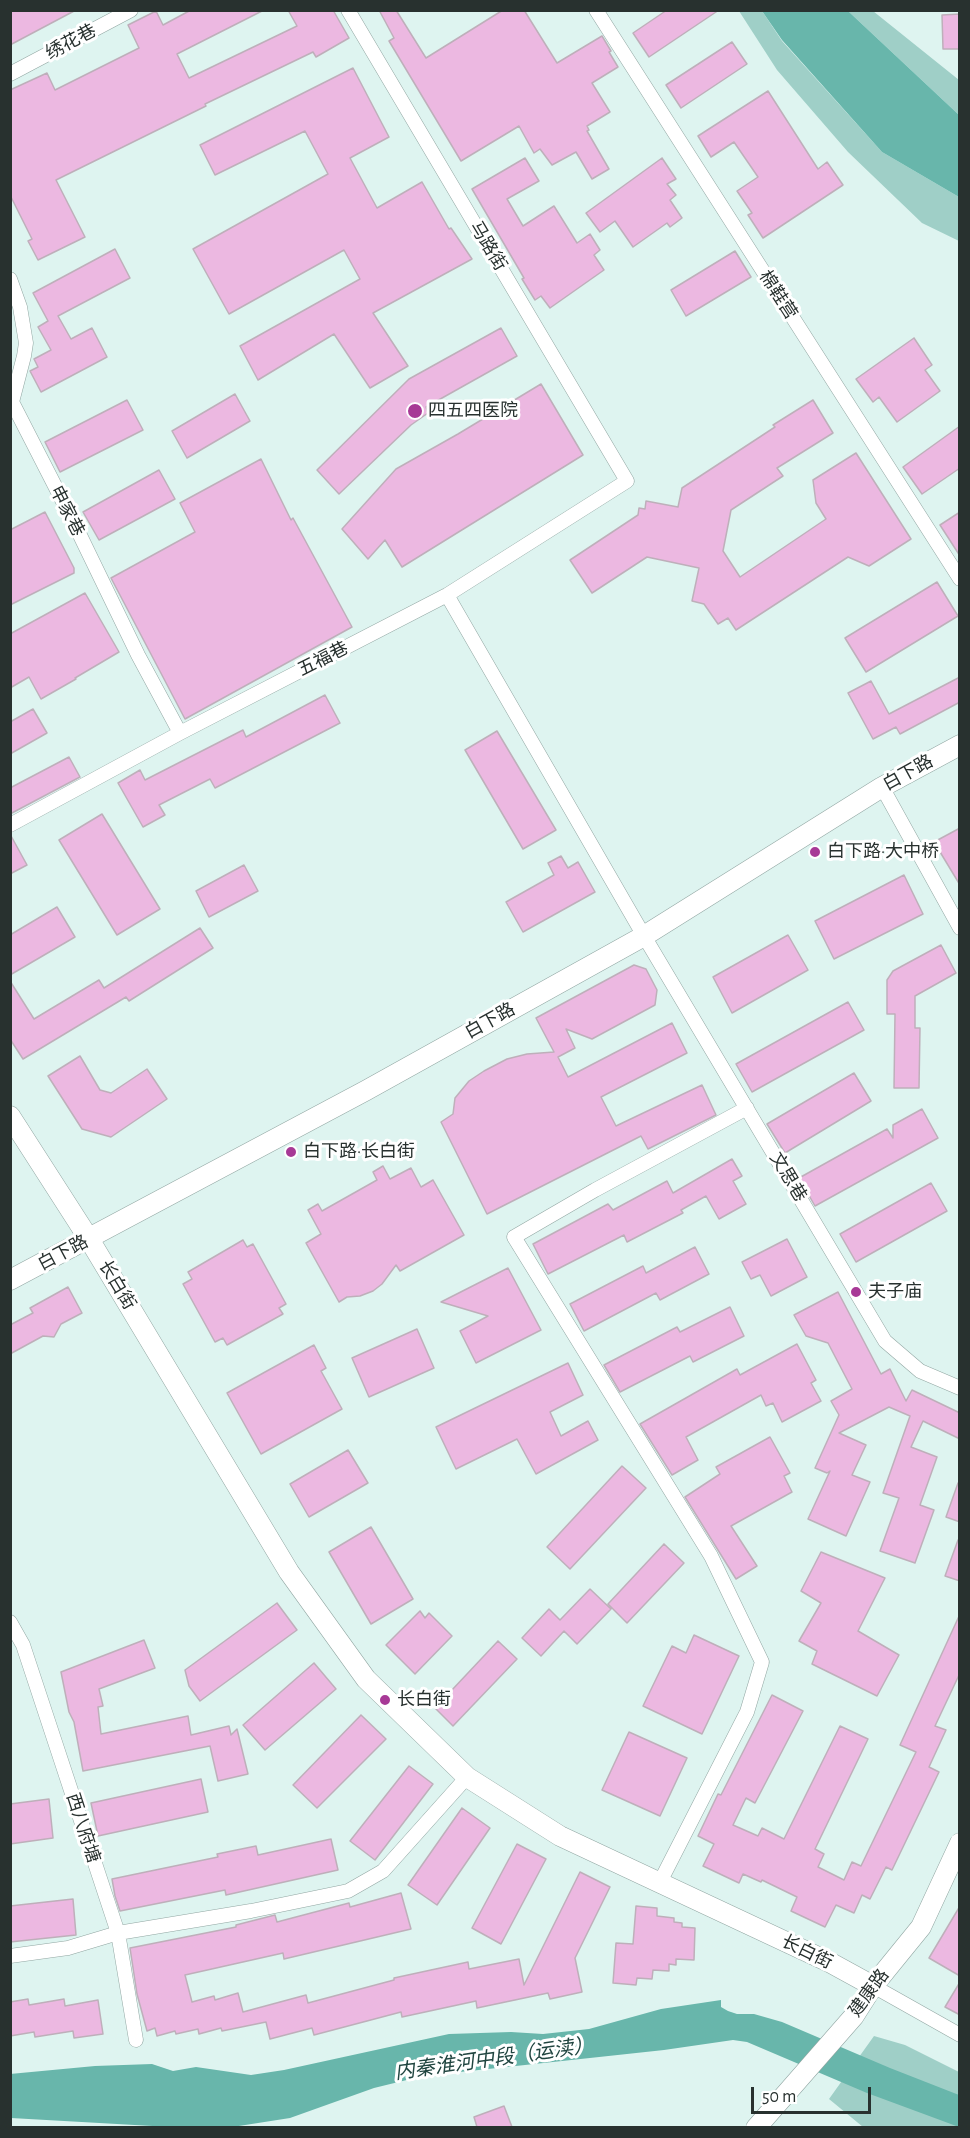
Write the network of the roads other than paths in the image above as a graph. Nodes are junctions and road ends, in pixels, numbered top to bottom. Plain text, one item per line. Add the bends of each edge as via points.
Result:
1 (131, 10) edge
2 (348, 10) edge
3 (596, 10) edge
4 (10, 74) edge
5 (10, 279) edge
6 (627, 481) joint
7 (960, 579) edge
8 (447, 595) junction
9 (180, 733) junction
10 (960, 745) edge
11 (882, 787) junction
12 (10, 825) edge
13 (960, 927) edge
14 (644, 936) junction
15 (747, 1108) junction
16 (10, 1116) edge
17 (89, 1239) junction
18 (10, 1281) edge
19 (960, 1388) edge
20 (10, 1622) edge
21 (467, 1777) junction
22 (960, 1843) edge
23 (660, 1882) junction
24 (118, 1933) junction
25 (10, 1956) edge
26 (873, 1986) junction
27 (960, 2035) edge
28 (136, 2040) dead end
29 (756, 2127) edge

1 - 4 street, 绣花巷
2 - 6 street, 马路街
3 - 7 street, 棉鞋营
5 - 9 street, 申家巷 via 26,343 12,402
6 - 8 street, 五福巷
8 - 9 street, 五福巷
8 - 14 street, 文思巷
9 - 12 street, 五福巷
10 - 11 main road, 白下路
11 - 13 street
11 - 14 main road, 白下路
14 - 15 street, 文思巷
14 - 17 main road, 白下路
15 - 19 street, 文思巷 via 885,1341 920,1371
15 - 23 street via 514,1237 711,1556 762,1662 747,1712
16 - 17 main road, 长白街
17 - 18 main road, 白下路
17 - 21 main road, 长白街 via 314,1608 366,1679
20 - 24 street, 西八府塘 via 23,1646
21 - 23 main road, 长白街 via 560,1836
21 - 24 street via 383,1871 348,1891
22 - 26 main road, 建康路 via 921,1927
23 - 26 main road, 长白街
24 - 25 street via 68,1948
24 - 28 street, 西八府塘
26 - 27 street
26 - 29 main road, 建康路 via 854,2016

